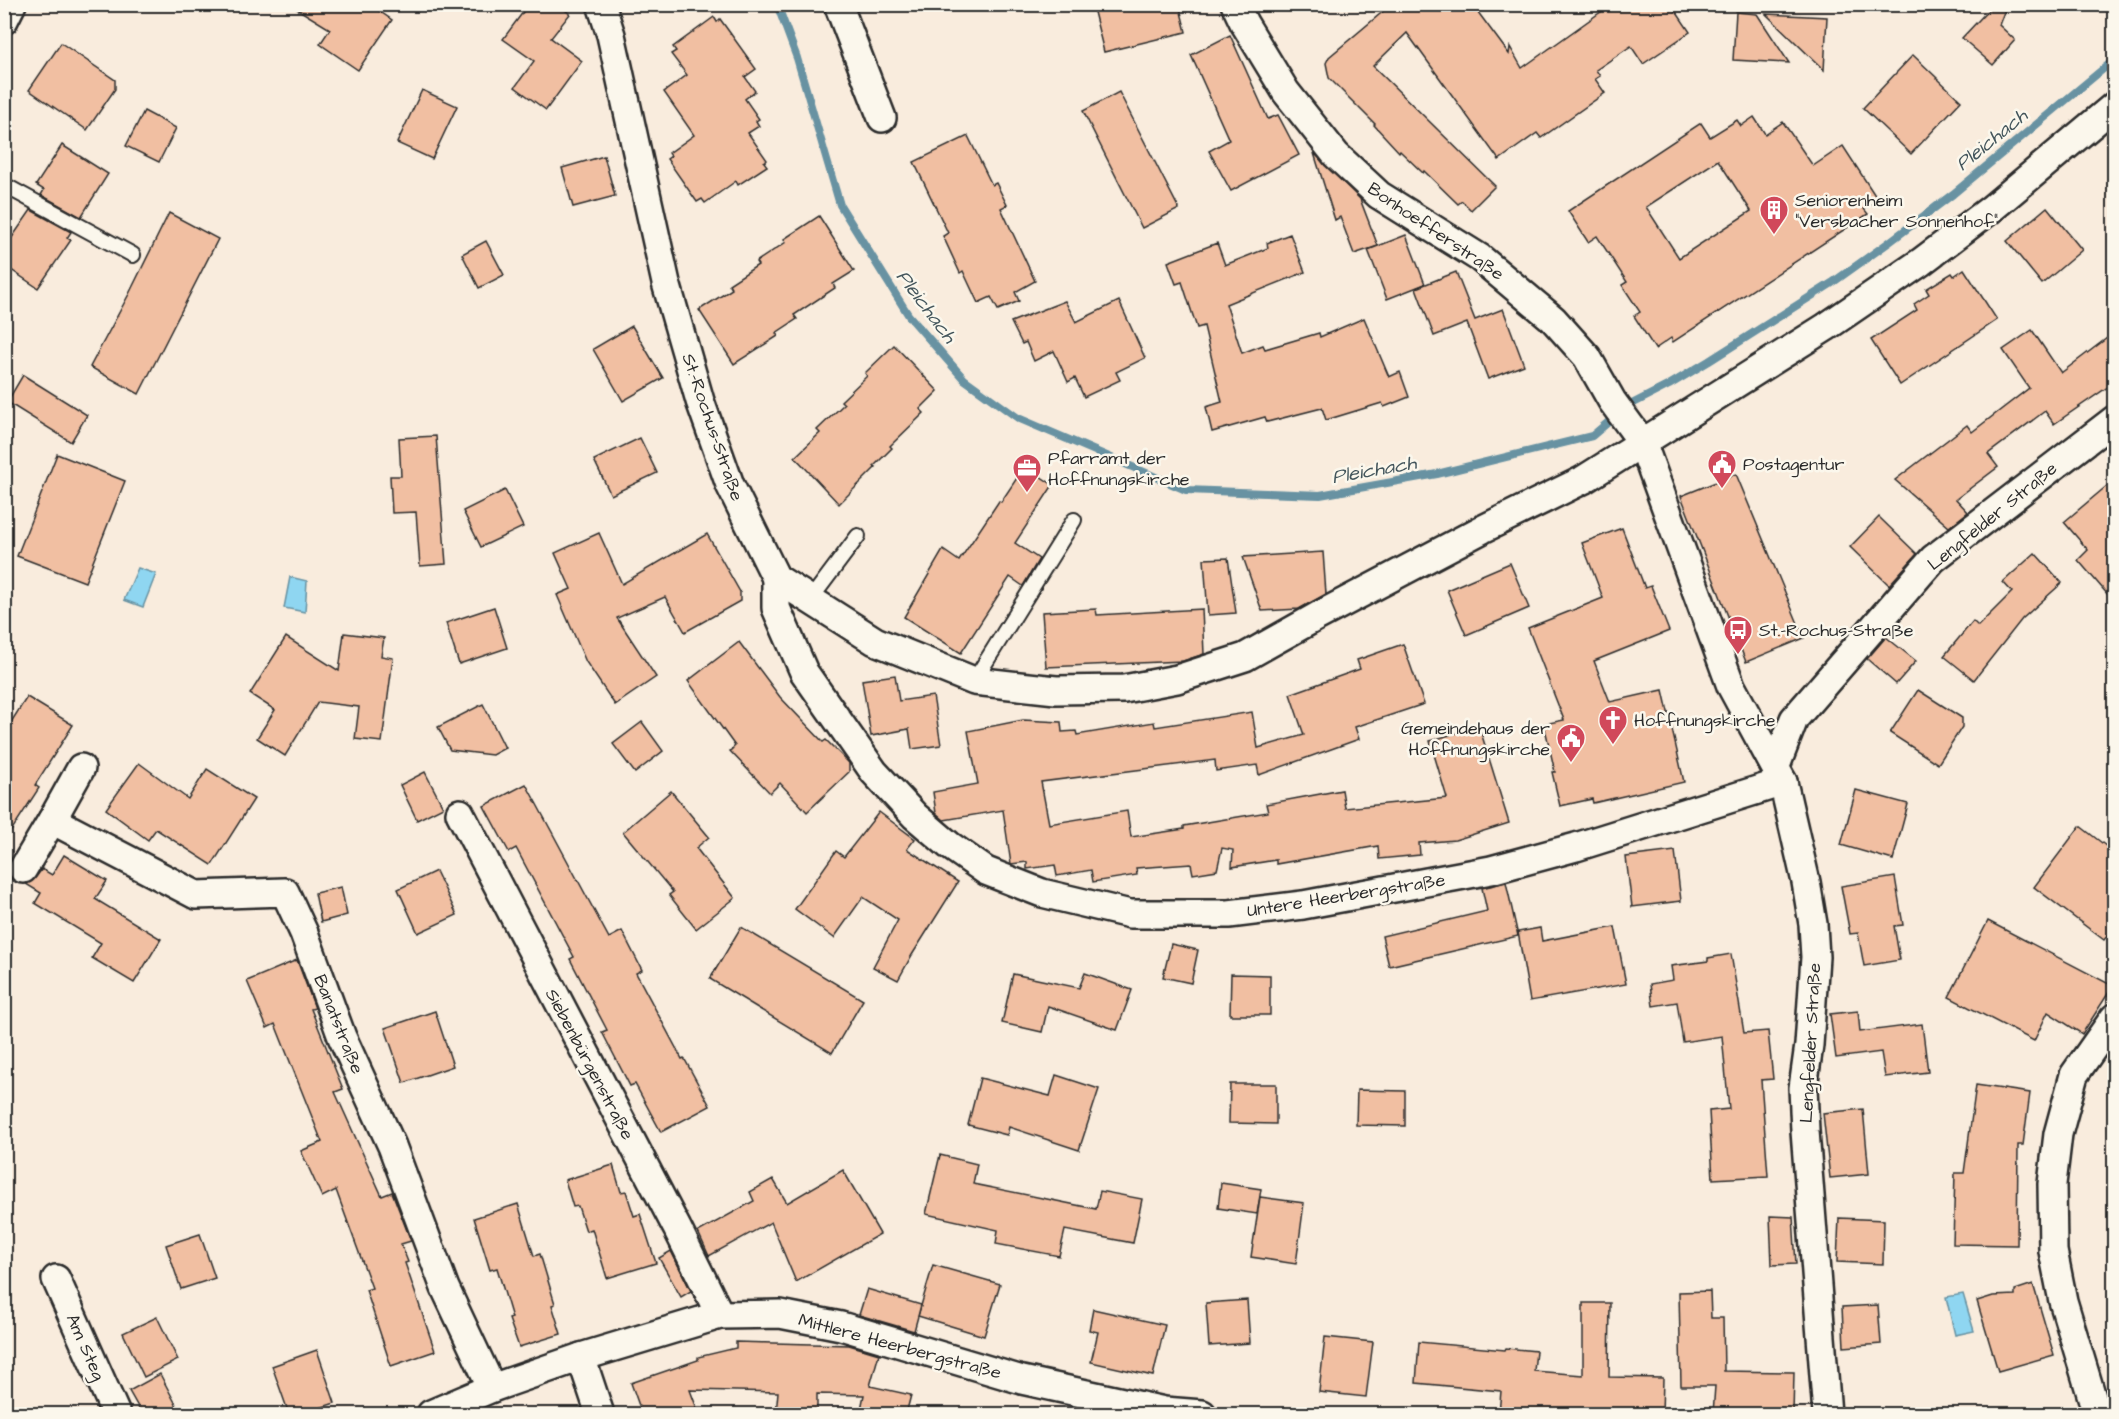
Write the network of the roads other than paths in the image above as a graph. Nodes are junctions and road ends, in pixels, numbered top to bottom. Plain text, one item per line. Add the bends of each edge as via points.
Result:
1 (12, 4) edge
2 (601, 4) edge
3 (838, 4) edge
4 (1235, 4) edge
5 (4, 20) edge
6 (2115, 106) edge
7 (882, 118) dead end
8 (4, 185) edge
9 (133, 255) dead end
10 (2115, 420) edge
11 (1642, 442) junction
12 (1074, 520) dead end
13 (858, 536) dead end
14 (776, 578) junction
15 (810, 600) junction
16 (974, 681) junction
17 (81, 768) dead end
18 (1779, 774) junction
19 (460, 813) dead end
20 (52, 820) junction
21 (23, 869) dead end
22 (2115, 1018) edge
23 (56, 1279) dead end
24 (720, 1315) junction
25 (581, 1357) junction
26 (492, 1388) junction
27 (116, 1414) edge
28 (431, 1414) edge
29 (600, 1414) edge
30 (1202, 1414) edge
31 (1827, 1414) edge
32 (2097, 1414) edge

1 - 5 street
2 - 14 street, St.-Rochus-Straße via 666,283 700,401 730,485
3 - 7 street
4 - 11 street, Bonhoefferstraße via 1286,92 1336,155 1378,195 1480,258 1545,312 1587,357
6 - 11 street via 1921,262 1826,327
8 - 9 lane
10 - 18 street, Lengfelder Straße via 1934,558 1794,719
11 - 16 street via 1583,480 1483,528 1245,657 1177,679 1124,688 1056,690
11 - 18 street, Bonhoefferstraße via 1731,686
12 - 16 lane
13 - 15 lane
14 - 15 street
14 - 18 street, Untere Heerbergstraße via 776,608 804,672 874,772 915,816 986,871 1042,892 1130,914 1230,914 1303,906 1491,870 1576,847
15 - 16 street via 875,642
17 - 20 street
18 - 31 street, Lengfelder Straße via 1813,924 1815,957 1804,1099
19 - 24 street, Siebenbürgenstraße
20 - 21 street
20 - 26 street, Banatstraße via 196,894 285,892 342,1037 392,1146 445,1288
22 - 32 street via 2074,1075 2058,1134 2052,1184 2053,1251 2063,1300
23 - 27 street, Am Steg
24 - 25 street, Mittlere Heerbergstraße
24 - 30 street, Mittlere Heerbergstraße via 780,1314 841,1326 1022,1380 1164,1411
25 - 26 street, Mittlere Heerbergstraße
25 - 29 street
26 - 28 street, Mittlere Heerbergstraße

